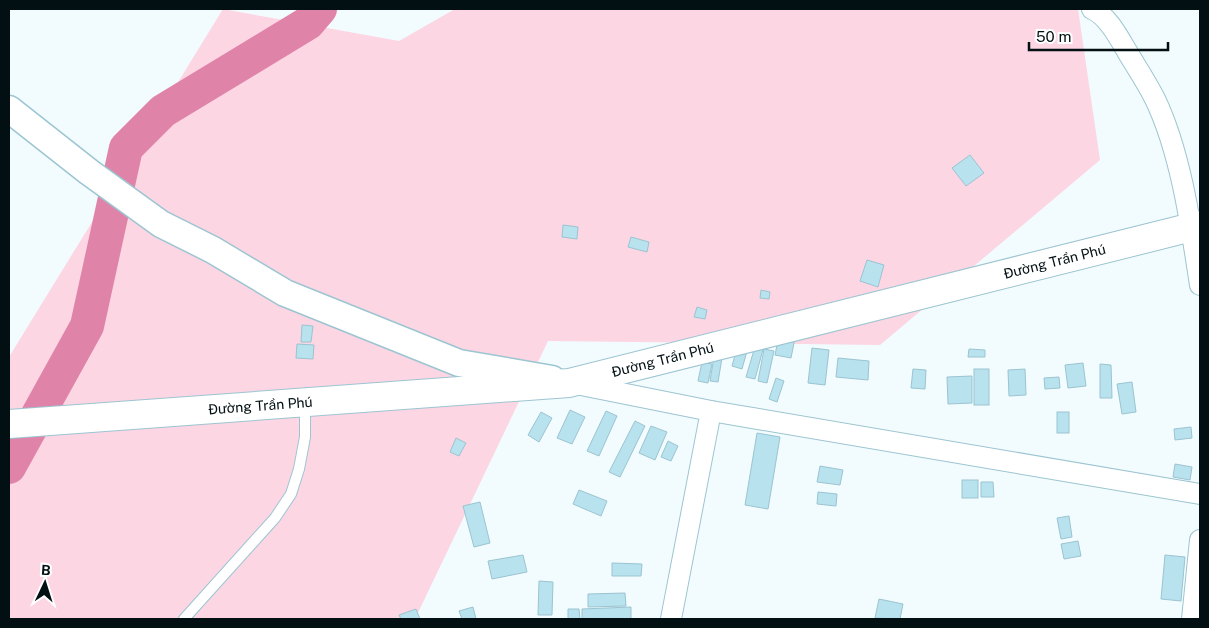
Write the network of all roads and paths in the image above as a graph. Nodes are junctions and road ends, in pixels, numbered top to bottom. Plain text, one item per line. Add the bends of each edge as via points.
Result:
1 (1092, 9) edge
2 (9, 109) edge
3 (1196, 226) edge
4 (1200, 286) edge
5 (569, 382) junction
6 (305, 403) junction
7 (711, 411) junction
8 (9, 424) edge
9 (1200, 494) edge
10 (1200, 540) edge
11 (184, 619) edge
12 (671, 619) edge
13 (1192, 619) edge

1 - 3 street via 1119,38 1155,99
2 - 5 street via 161,224 213,250 285,293 459,363
3 - 4 street
3 - 5 main road, Đường Trần Phú
5 - 6 main road, Đường Trần Phú
5 - 7 street
6 - 8 main road, Đường Trần Phú
6 - 11 lane via 305,437 291,494 275,518
7 - 9 street
7 - 12 street
10 - 13 street

